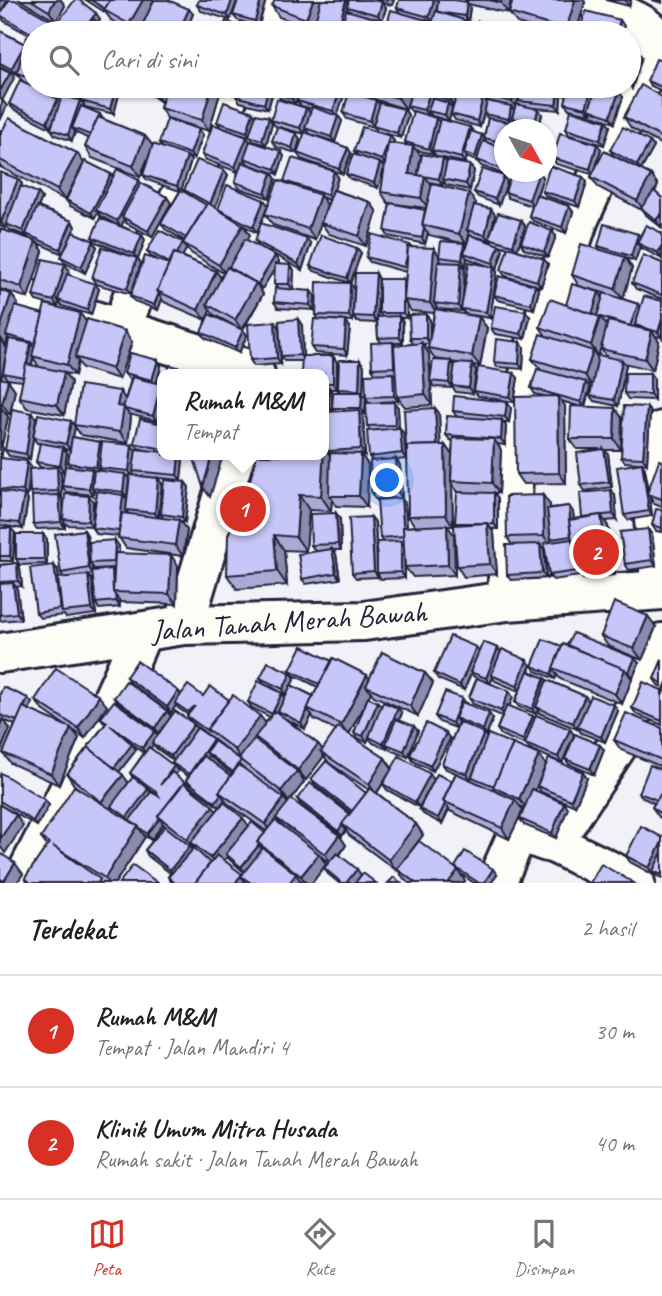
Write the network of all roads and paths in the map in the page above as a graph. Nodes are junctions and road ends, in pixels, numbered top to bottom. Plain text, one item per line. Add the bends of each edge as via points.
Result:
1 (278, 0) edge
2 (594, 0) edge
3 (266, 21) edge
4 (635, 21) edge
5 (641, 24) edge
6 (641, 82) edge
7 (227, 98) edge
8 (634, 98) edge
9 (0, 291) edge
10 (122, 328) junction
11 (246, 369) edge
12 (662, 431) edge
13 (233, 460) edge
14 (661, 590) edge
15 (507, 601) junction
16 (184, 625) junction
17 (142, 632) junction
18 (662, 643) edge
19 (0, 653) edge
20 (553, 844) junction
21 (22, 883) edge
22 (496, 883) edge
23 (635, 883) edge

1 - 3 street
2 - 4 street
5 - 6 street via 658,44
7 - 10 street via 188,184 146,258
8 - 15 street via 579,219 537,339 514,437
9 - 10 street
10 - 11 street
12 - 14 street via 653,509
13 - 16 street
14 - 15 street, Jalan Tanah Merah Bawah
15 - 16 street, Jalan Tanah Merah Bawah via 364,621
16 - 17 street, Jalan Tanah Merah Bawah
17 - 19 street, Jalan Tanah Merah Bawah
17 - 21 street via 111,706
18 - 20 street via 619,743
20 - 22 street via 524,833 517,835
20 - 23 street

